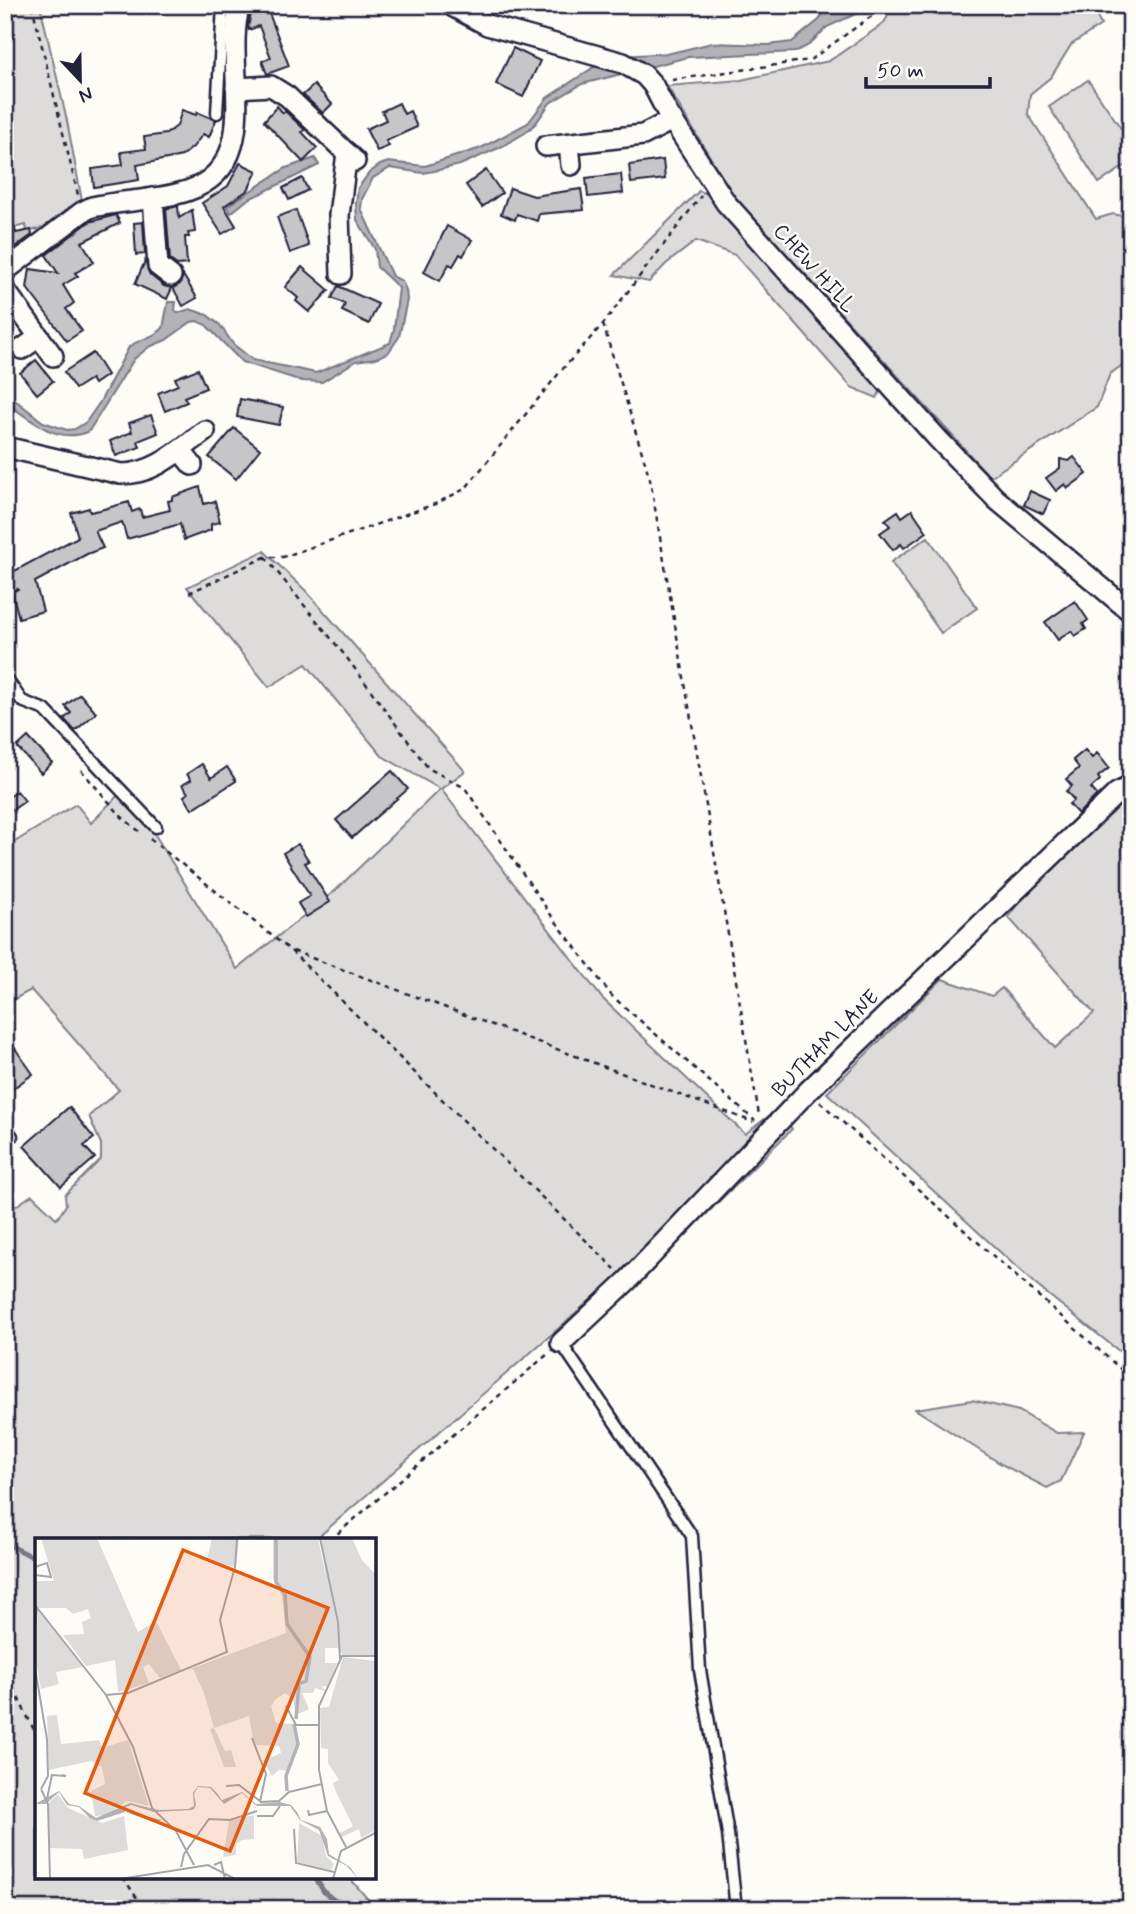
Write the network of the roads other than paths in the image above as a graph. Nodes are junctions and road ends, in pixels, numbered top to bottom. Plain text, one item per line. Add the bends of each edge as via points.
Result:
1 (223, 5) edge
2 (240, 5) edge
3 (450, 5) edge
4 (236, 89) junction
5 (217, 113) dead end
6 (672, 120) junction
7 (569, 144) junction
8 (546, 146) dead end
9 (571, 165) dead end
10 (153, 198) junction
11 (5, 271) edge
12 (341, 274) dead end
13 (171, 276) dead end
14 (5, 290) edge
15 (39, 337) junction
16 (22, 349) dead end
17 (53, 356) dead end
18 (205, 431) dead end
19 (5, 447) edge
20 (1131, 611) edge
21 (5, 677) edge
22 (1131, 786) edge
23 (156, 827) dead end
24 (561, 1343) joint
25 (736, 1909) edge

1 - 5 lane
2 - 4 street via 235,27
3 - 6 street, CHEW HILL via 487,25 623,63 644,75
4 - 10 street via 234,141 217,173 186,191
4 - 12 street via 271,86 351,157 339,215
6 - 7 street via 643,135
6 - 20 street, CHEW HILL via 726,203 938,439 996,499
7 - 8 street
7 - 9 street
10 - 11 street via 82,212
10 - 13 street via 158,266
14 - 15 street
15 - 16 street
15 - 17 street
18 - 19 street via 186,457 136,474
21 - 23 lane via 22,701 45,710
22 - 24 street, BUTHAM LANE via 1117,793 808,1091 627,1281
24 - 25 lane via 692,1536 700,1670

